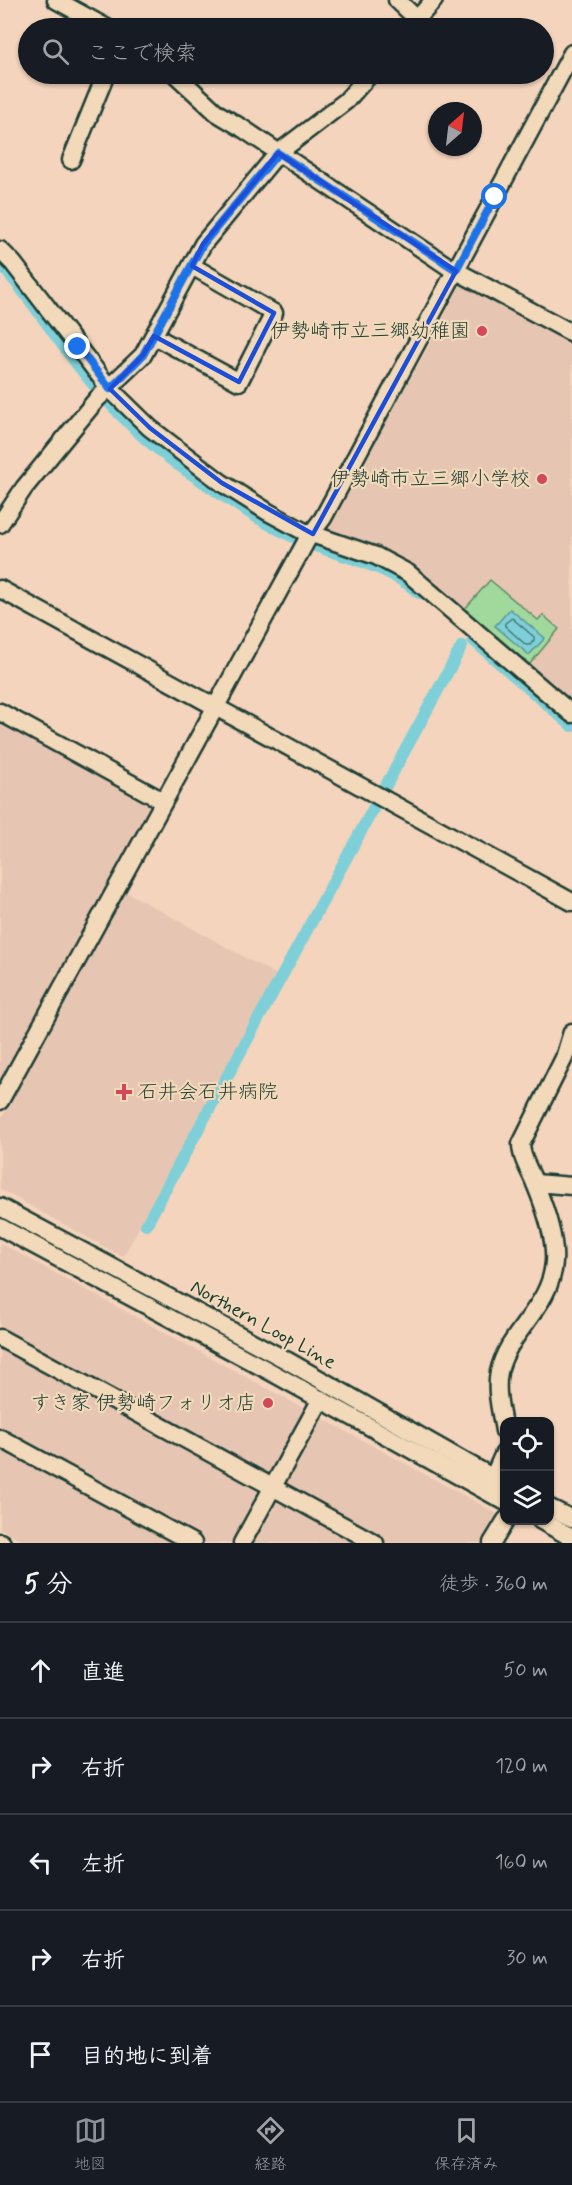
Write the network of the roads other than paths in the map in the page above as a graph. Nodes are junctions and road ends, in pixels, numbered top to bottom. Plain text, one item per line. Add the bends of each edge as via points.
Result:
1 (56, 0) edge
2 (397, 0) edge
3 (434, 0) edge
4 (89, 18) edge
5 (409, 18) edge
6 (418, 18) edge
7 (572, 53) edge
8 (102, 84) edge
9 (186, 84) edge
10 (361, 84) edge
11 (278, 153) junction
12 (71, 160) dead end
13 (0, 250) edge
14 (192, 266) junction
15 (456, 270) junction
16 (572, 333) edge
17 (154, 336) junction
18 (110, 389) junction
19 (0, 524) edge
20 (308, 540) junction
21 (0, 589) edge
22 (215, 707) junction
23 (0, 712) edge
24 (572, 714) edge
25 (163, 801) junction
26 (572, 902) edge
27 (572, 1032) edge
28 (0, 1101) edge
29 (535, 1183) junction
30 (572, 1186) edge
31 (0, 1207) edge
32 (0, 1227) edge
33 (0, 1338) edge
34 (321, 1399) junction
35 (502, 1417) edge
36 (0, 1438) edge
37 (499, 1481) edge
38 (272, 1486) junction
39 (500, 1499) edge
40 (554, 1511) edge
41 (572, 1520) edge
42 (503, 1525) edge
43 (548, 1525) edge
44 (572, 1538) edge
45 (193, 1543) edge
46 (242, 1543) edge
47 (375, 1543) edge
48 (492, 1543) edge

1 - 4 street
2 - 5 street
3 - 6 street
7 - 15 street
8 - 12 street
9 - 11 street via 217,113
10 - 11 street via 346,101
11 - 14 street via 203,244
11 - 15 street
13 - 18 street
14 - 17 street
14 - 17 street via 274,313 239,382
15 - 16 street
15 - 20 street
17 - 18 street via 143,355
18 - 19 street via 97,399 24,488
18 - 20 street via 150,428 222,483
20 - 22 street
20 - 24 street via 376,556 418,580
21 - 22 street
22 - 25 street
22 - 26 street
23 - 25 street
25 - 28 street
27 - 29 street via 564,1058 521,1144 522,1156
29 - 30 street
29 - 35 street via 553,1243 554,1264 538,1307 510,1347 499,1371
31 - 37 street, Northern Loop Line via 286,1360
32 - 34 street, Northern Loop Line
33 - 38 street
34 - 38 street
34 - 39 street, Northern Loop Line
36 - 45 street
38 - 46 street
38 - 47 street
40 - 41 street
42 - 48 street
43 - 44 street

